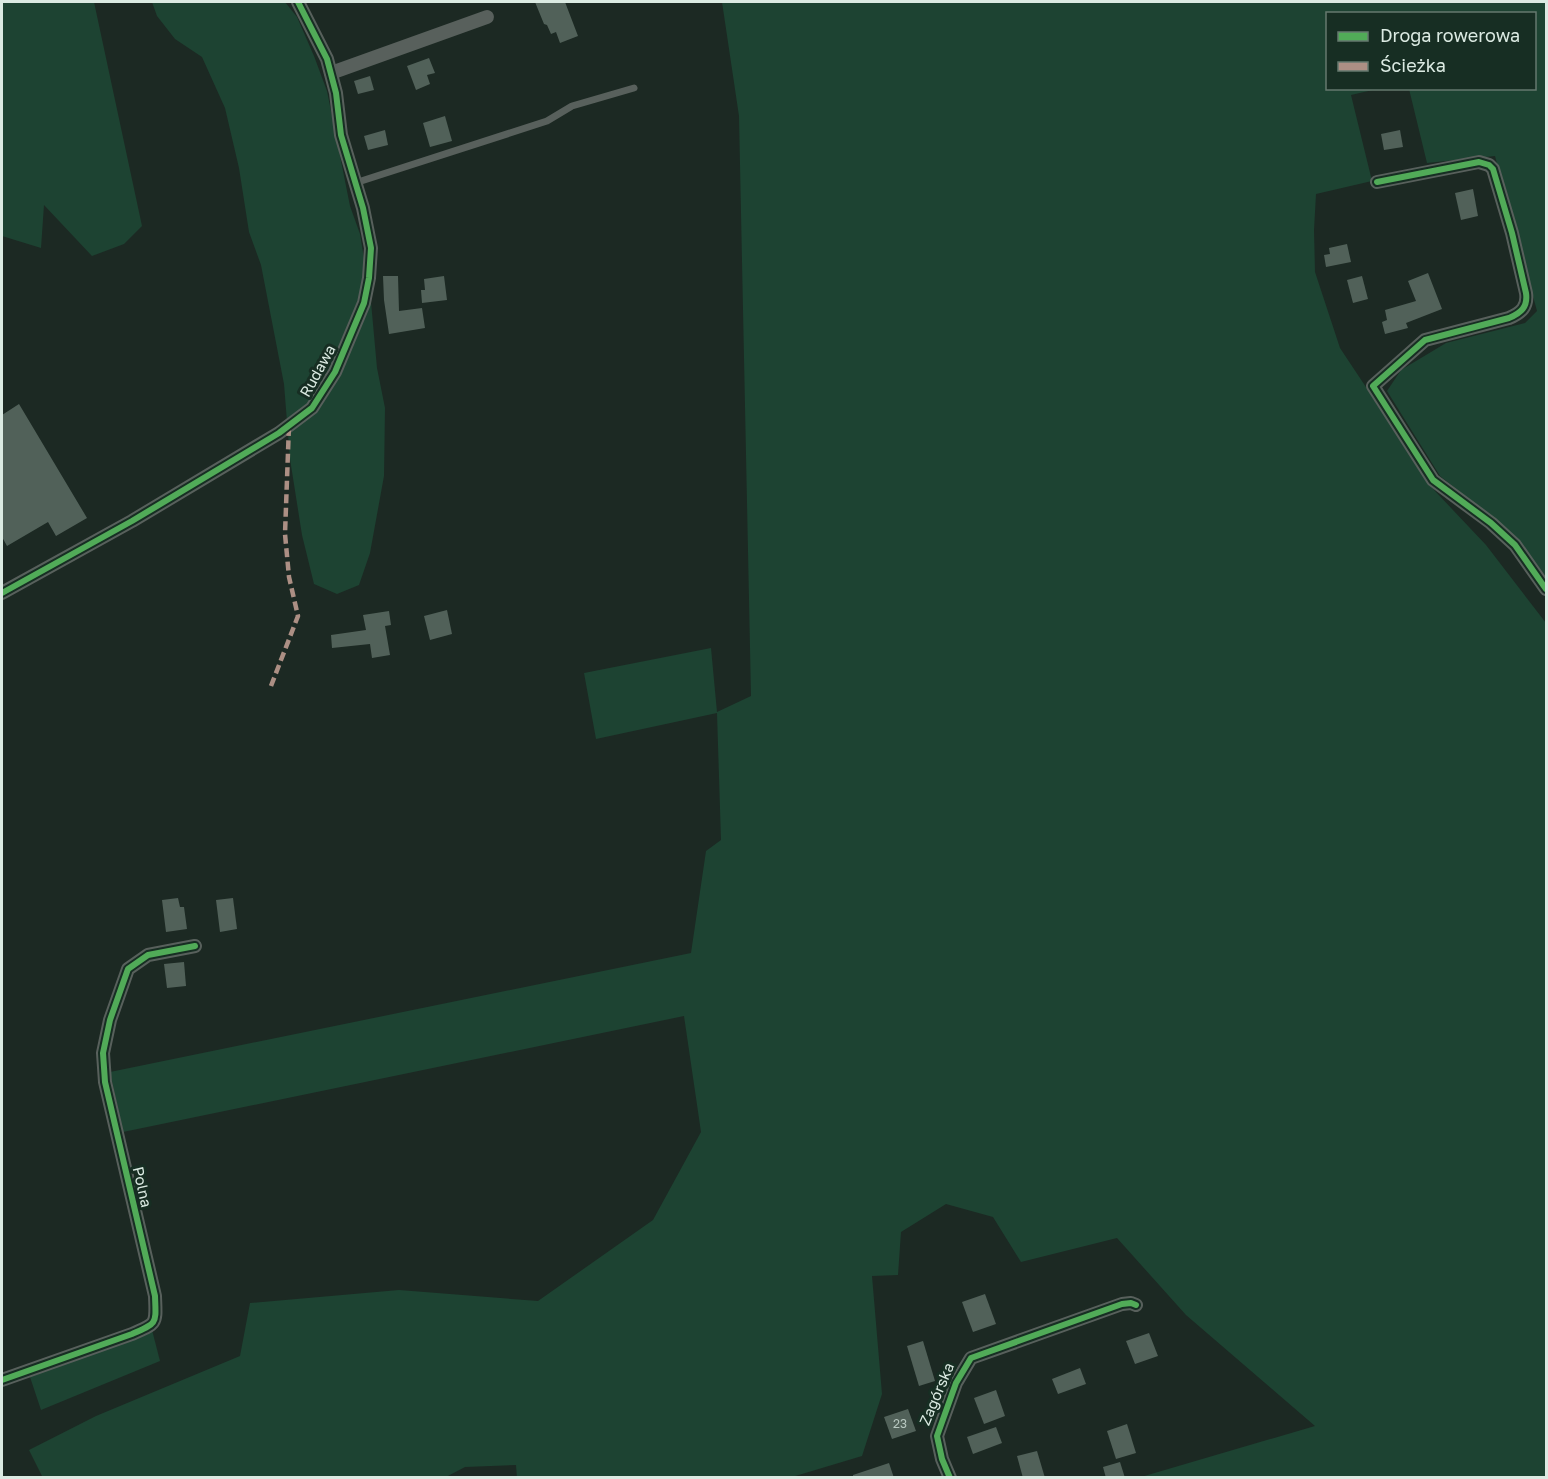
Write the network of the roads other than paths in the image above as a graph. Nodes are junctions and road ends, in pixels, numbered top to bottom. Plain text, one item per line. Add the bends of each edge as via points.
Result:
1 (298, 2) edge
2 (487, 17) dead end
3 (331, 73) junction
4 (634, 88) dead end
5 (1377, 182) dead end
6 (355, 183) junction
7 (1546, 588) edge
8 (2, 593) edge
9 (195, 946) dead end
10 (1136, 1305) dead end
11 (2, 1380) edge
12 (950, 1478) edge

1 - 3 street, Rudawa
2 - 3 street
3 - 6 street, Rudawa via 341,135
4 - 6 lane via 572,106 547,121
5 - 7 street via 1479,162 1493,169 1526,293 1523,309 1509,318 1425,340 1373,386 1433,480 1507,537
6 - 8 street, Rudawa via 371,248 369,278 364,303 335,372 312,408 279,433 132,521
9 - 11 street, Polna via 148,955 128,969 103,1053 105,1082 155,1296 156,1316 151,1326 132,1334
10 - 12 street, Zagórska via 1122,1304 971,1358 956,1383 937,1436

